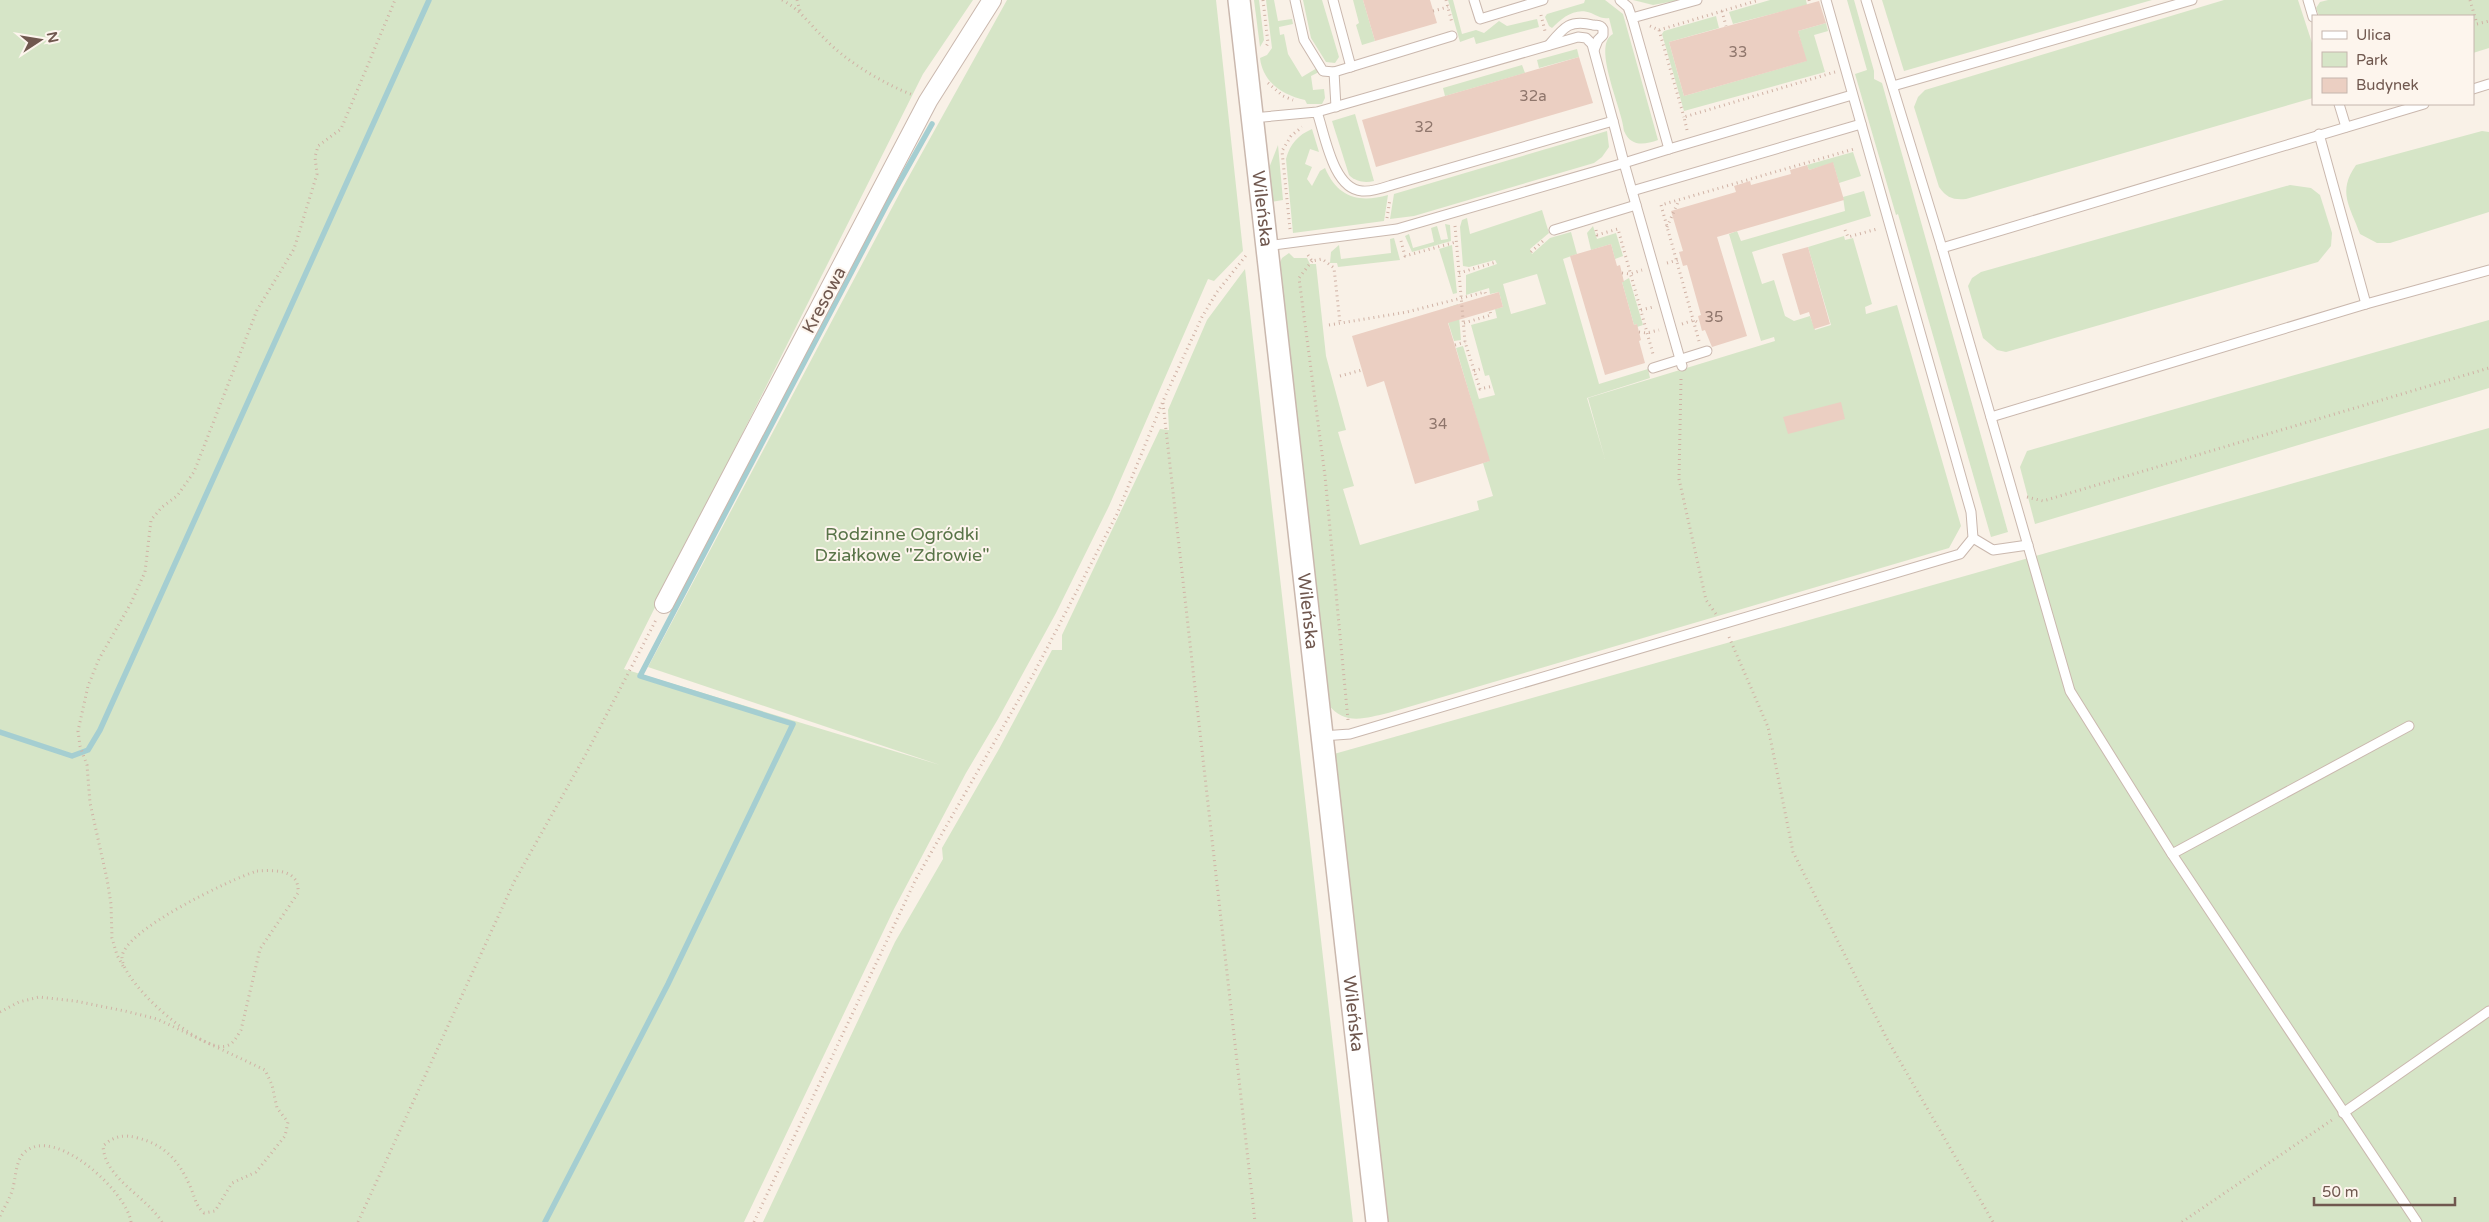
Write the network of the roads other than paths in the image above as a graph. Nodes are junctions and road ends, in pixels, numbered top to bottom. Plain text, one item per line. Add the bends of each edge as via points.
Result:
1 (992, 0) edge
2 (1239, 0) edge
3 (1295, 0) edge
4 (1333, 0) edge
5 (1474, 0) edge
6 (1620, 0) edge
7 (1697, 0) edge
8 (1826, 0) edge
9 (1866, 0) edge
10 (2192, 0) edge
11 (2308, 0) edge
12 (1540, 1) edge
13 (2312, 15) edge
14 (1632, 18) junction
15 (1452, 36) dead end
16 (1549, 45) junction
17 (1594, 50) junction
18 (1351, 67) junction
19 (1334, 72) junction
20 (2489, 84) edge
21 (1894, 86) junction
22 (2474, 89) edge
23 (1852, 95) junction
24 (2339, 105) edge
25 (2421, 105) edge
26 (1336, 107) junction
27 (1317, 112) junction
28 (1251, 118) junction
29 (1612, 121) junction
30 (1861, 124) junction
31 (2346, 127) junction
32 (2319, 134) junction
33 (1669, 149) junction
34 (1624, 163) junction
35 (1632, 191) junction
36 (1636, 205) junction
37 (1554, 230) road end
38 (1266, 246) junction
39 (1942, 248) junction
40 (2489, 270) edge
41 (2366, 304) junction
42 (1707, 351) dead end
43 (1680, 359) junction
44 (1653, 368) dead end
45 (1991, 417) junction
46 (1973, 538) junction
47 (2028, 545) junction
48 (664, 604) road end
49 (2409, 726) dead end
50 (1322, 736) junction
51 (2172, 854) junction
52 (2489, 1011) edge
53 (2343, 1112) junction
54 (1377, 1222) edge
55 (2417, 1222) edge

1 - 48 street, Kresowa via 928,101
2 - 28 street, Wileńska
3 - 19 lane via 1304,40 1323,71
4 - 18 lane
5 - 12 lane via 1480,19
6 - 14 lane via 1628,7
7 - 14 lane
8 - 23 lane
9 - 21 lane
10 - 21 lane
11 - 13 lane
14 - 33 lane
15 - 18 lane
16 - 17 lane via 1578,37 1586,38
16 - 17 lane via 1569,25 1586,22 1600,25 1603,29
16 - 26 lane
17 - 29 lane
18 - 19 lane
19 - 26 lane
20 - 22 lane
21 - 39 lane
23 - 30 lane
23 - 33 lane
24 - 31 lane
25 - 31 lane
26 - 27 lane
27 - 28 lane
27 - 29 lane via 1338,176 1352,189 1362,192
28 - 38 street, Wileńska
29 - 34 lane
30 - 35 lane
30 - 46 lane via 1971,512
31 - 32 lane
32 - 39 lane
32 - 41 lane
33 - 34 lane
34 - 35 lane
34 - 38 lane via 1397,229
35 - 36 lane
36 - 37 lane
36 - 43 lane
38 - 50 street, Wileńska
39 - 45 lane
40 - 41 lane
41 - 45 lane
42 - 43 lane
43 - 44 lane
45 - 47 lane
46 - 47 lane via 1993,550
46 - 50 lane via 1960,554 1350,734
47 - 51 lane via 2070,691
49 - 51 lane
50 - 54 street, Wileńska
51 - 53 lane
52 - 53 lane
53 - 55 lane

